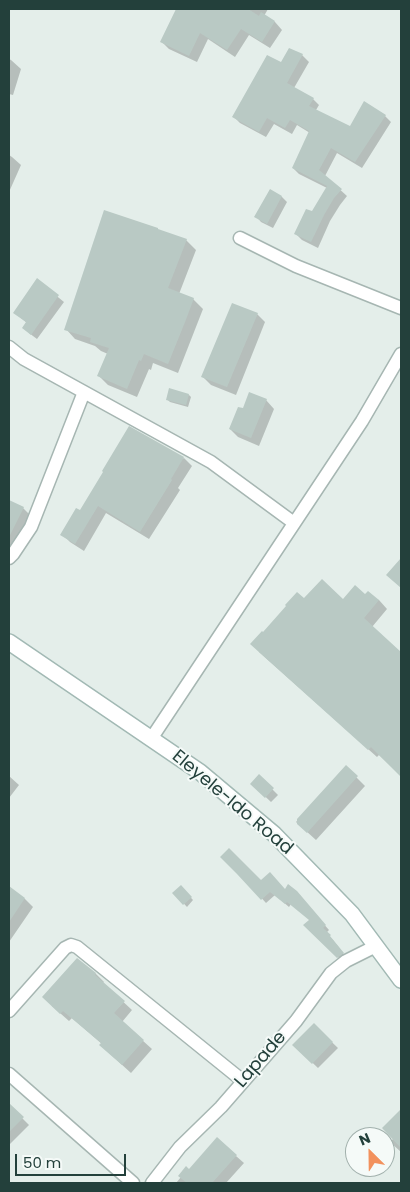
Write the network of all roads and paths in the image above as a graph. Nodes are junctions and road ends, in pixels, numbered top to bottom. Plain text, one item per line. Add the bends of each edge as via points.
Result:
1 (240, 238) dead end
2 (401, 308) edge
3 (9, 347) edge
4 (401, 354) edge
5 (84, 392) junction
6 (294, 524) junction
7 (9, 558) edge
8 (9, 642) edge
9 (151, 739) junction
10 (376, 946) junction
11 (401, 980) edge
12 (9, 1011) edge
13 (9, 1074) edge
14 (243, 1081) junction
15 (133, 1183) edge
16 (152, 1183) edge

1 - 2 street via 296,266
3 - 5 street via 24,359
4 - 6 street via 362,421
5 - 6 street via 211,462
5 - 7 street via 31,527
6 - 9 street
8 - 9 main road, Eleyele-Ido Road
9 - 10 main road, Eleyele-Ido Road via 200,772 274,834 352,914
10 - 11 main road, Eleyele-Ido Road
10 - 14 street, Lapade via 346,961 331,973 296,1021
12 - 14 street via 71,945
13 - 15 street
14 - 16 street, Lapade via 180,1147

